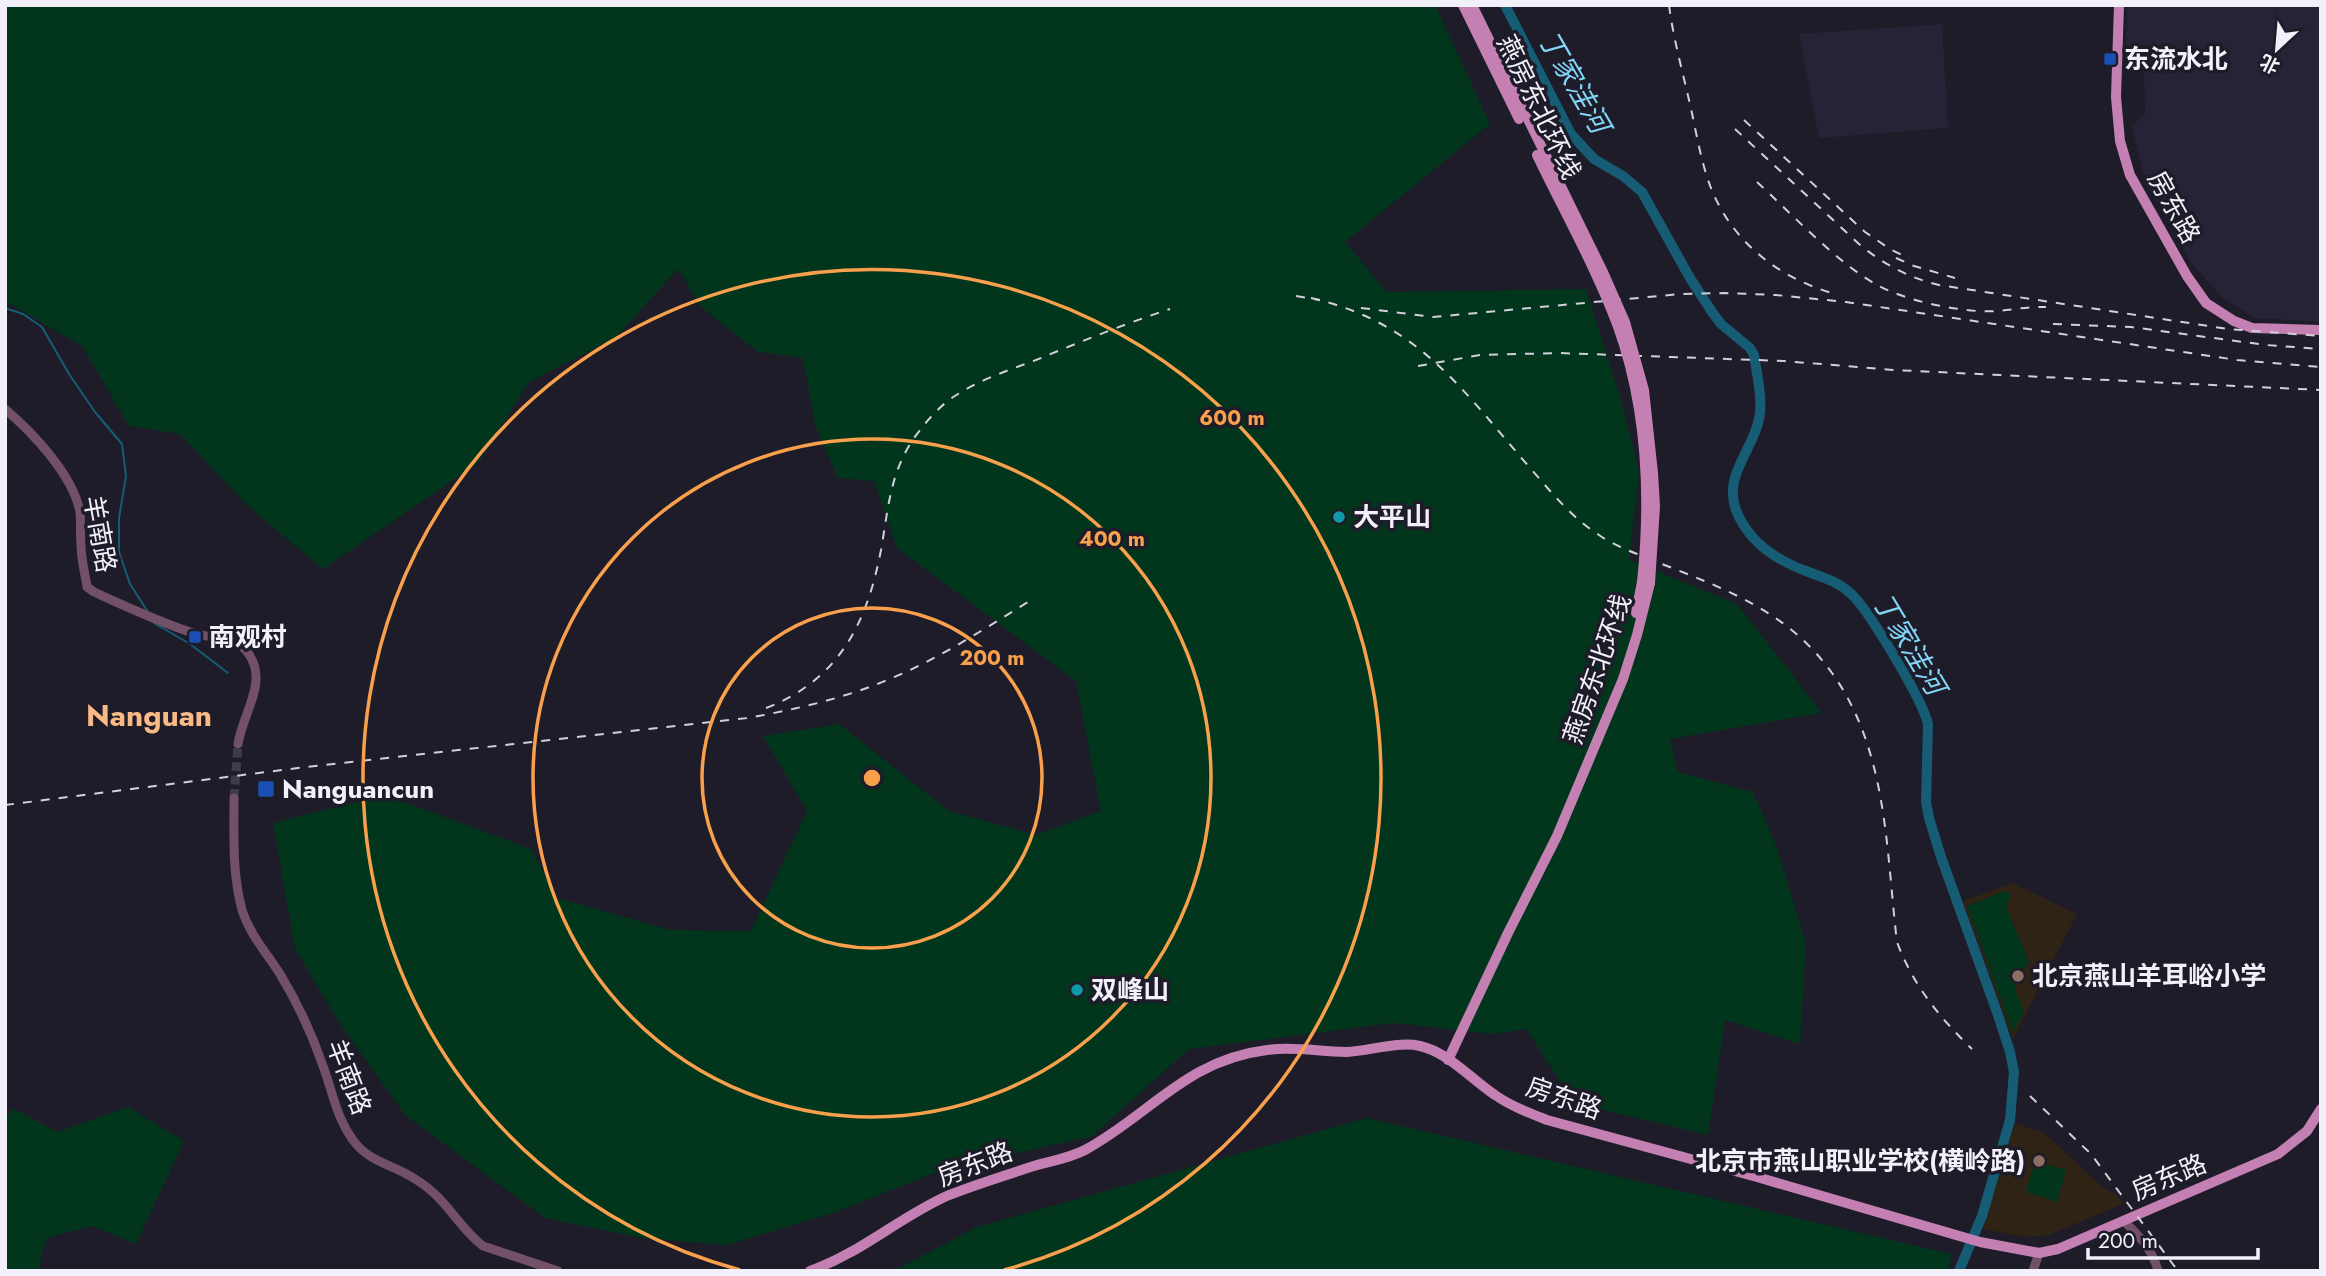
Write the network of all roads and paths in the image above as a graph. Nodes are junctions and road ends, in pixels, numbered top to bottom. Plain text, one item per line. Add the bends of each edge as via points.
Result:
1 (1463, 5) edge
2 (1472, 5) edge
3 (2119, 5) edge
4 (2321, 330) edge
5 (5, 409) edge
6 (1646, 582) junction
7 (238, 744) tunnel mouth
8 (234, 798) tunnel mouth
9 (1445, 1058) junction
10 (2321, 1109) edge
11 (2124, 1221) junction
12 (2039, 1254) junction
13 (558, 1271) edge
14 (810, 1271) edge
15 (2033, 1271) edge
16 (2158, 1271) edge

1 - 6 main road, 燕房东北环线, bridge via 1595,273 1628,358 1646,482
2 - 6 main road, 燕房东北环线, bridge via 1625,322 1644,390 1653,472 1655,506
3 - 4 main road, 房东路 via 2116,97 2120,141 2130,175 2187,276 2206,303 2234,321 2252,328
5 - 7 street, 羊南路 via 37,439 74,494 87,587 153,618 232,641 248,652 256,680
6 - 9 main road, 燕房东北环线 via 1632,632 1547,843
8 - 13 street, 羊南路 via 235,876 246,920 293,997 346,1130 372,1158 412,1176 440,1197 483,1246
9 - 12 main road, 房东路 via 1496,1097 1547,1120 1980,1242
9 - 14 main road, 房东路 via 1417,1046 1356,1052 1299,1048 1240,1055 1212,1064 1081,1152 949,1196
10 - 11 main road, 房东路 via 2307,1131 2278,1154
11 - 12 main road, 房东路
11 - 16 street via 2144,1241
12 - 15 street

